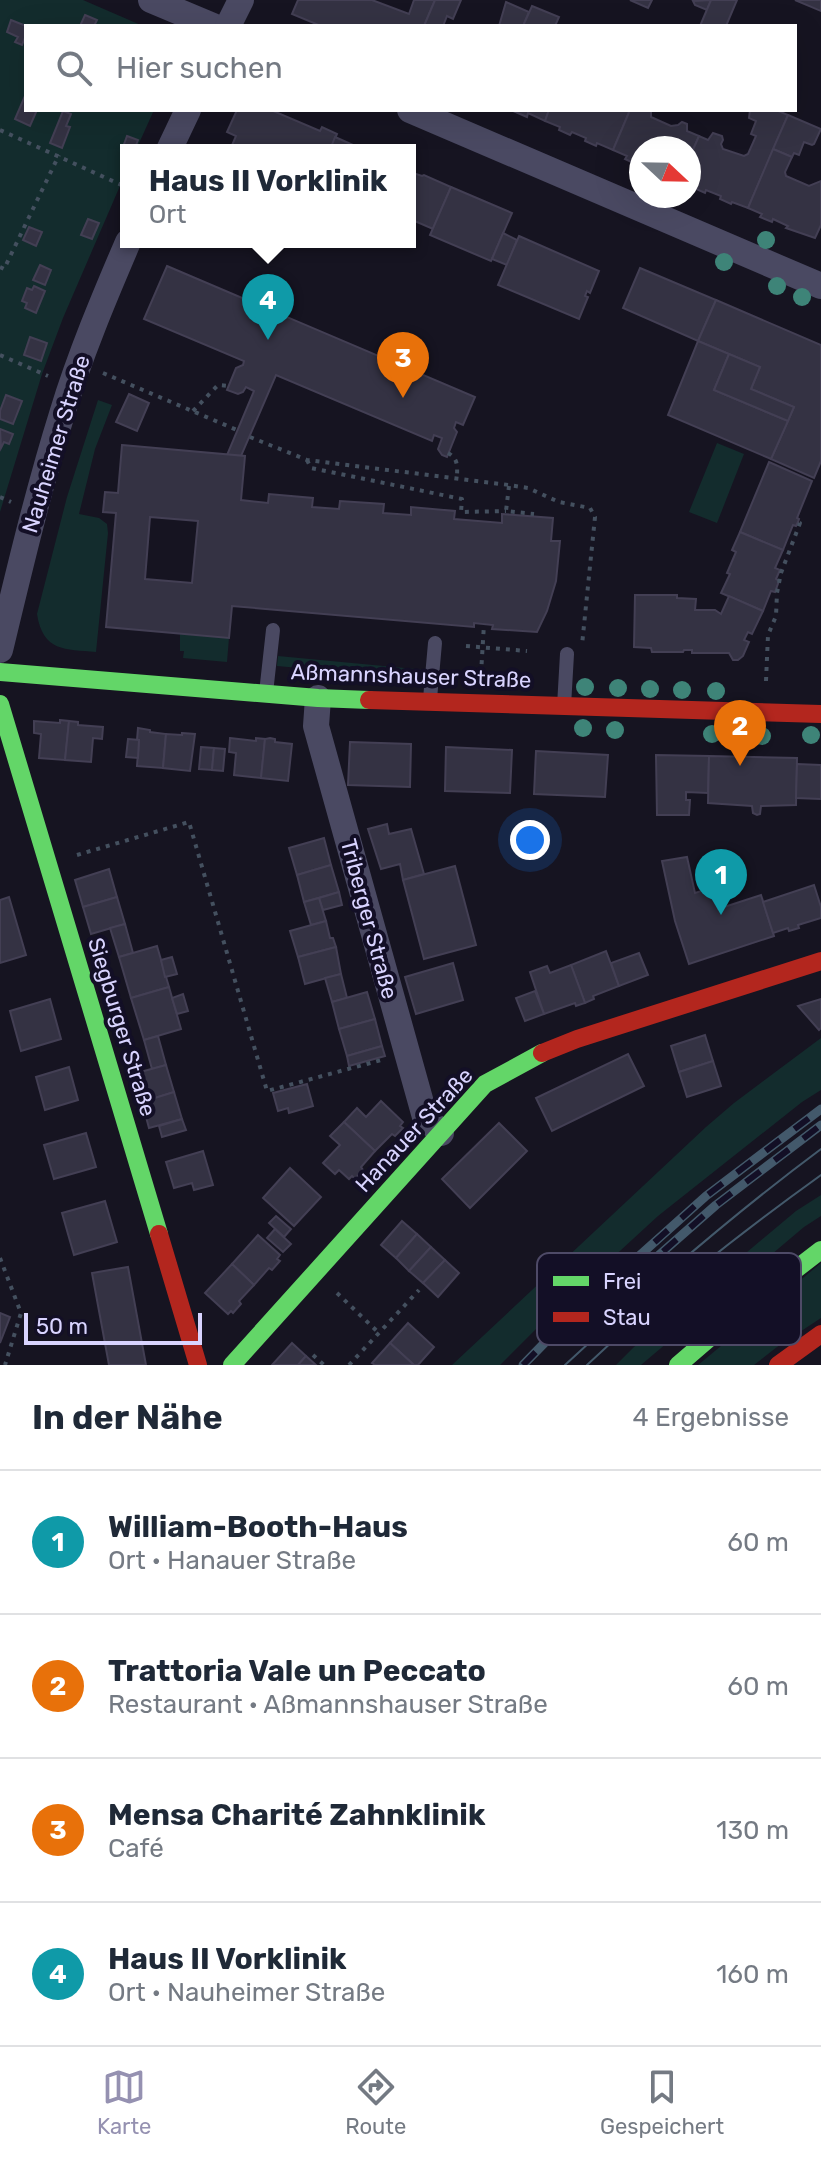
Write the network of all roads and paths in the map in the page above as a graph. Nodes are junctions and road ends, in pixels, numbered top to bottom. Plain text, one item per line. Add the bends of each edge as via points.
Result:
1 (151, 0) edge
2 (241, 0) edge
3 (208, 24) edge
4 (229, 24) edge
5 (187, 112) edge
6 (415, 112) edge
7 (0, 130) edge
8 (172, 144) edge
9 (59, 155) junction
10 (120, 184) edge
11 (126, 248) edge
12 (0, 267) edge
13 (821, 286) edge
14 (0, 355) edge
15 (101, 372) dead end
16 (50, 377) dead end
17 (229, 386) dead end
18 (193, 411) junction
19 (237, 430) dead end
20 (250, 437) dead end
21 (448, 453) dead end
22 (307, 460) junction
23 (457, 479) junction
24 (509, 485) junction
25 (0, 497) edge
26 (11, 502) dead end
27 (506, 511) junction
28 (534, 514) dead end
29 (798, 522) dead end
30 (484, 624) dead end
31 (273, 630) dead end
32 (435, 643) dead end
33 (466, 646) dead end
34 (483, 647) junction
35 (0, 650) edge
36 (527, 651) dead end
37 (574, 655) joint
38 (0, 672) edge
39 (481, 679) dead end
40 (766, 688) dead end
41 (266, 694) junction
42 (318, 698) junction
43 (429, 702) junction
44 (0, 704) edge
45 (564, 706) junction
46 (821, 714) edge
47 (48, 863) junction
48 (821, 961) edge
49 (405, 1047) junction
50 (441, 1133) junction
51 (821, 1250) edge
52 (0, 1258) edge
53 (801, 1265) edge
54 (332, 1288) dead end
55 (419, 1290) dead end
56 (379, 1333) junction
57 (821, 1334) edge
58 (701, 1345) edge
59 (313, 1355) dead end
60 (5, 1365) edge
61 (198, 1365) edge
62 (232, 1365) edge
63 (324, 1365) edge
64 (349, 1365) edge
65 (678, 1365) edge
66 (778, 1365) edge

1 - 3 street
2 - 4 street
5 - 8 street
6 - 13 street
7 - 9 path
9 - 10 path
9 - 12 path via 4,269
11 - 35 street, Nauheimer Straße via 63,412
14 - 16 path
15 - 18 path
17 - 18 path via 218,385
18 - 19 path
20 - 22 path
21 - 23 path via 457,461
22 - 23 path
22 - 27 path via 311,468 462,499 461,512
23 - 24 path
24 - 27 path
24 - 37 path via 594,512
25 - 26 path
27 - 28 path
29 - 40 path via 768,635
30 - 34 path
31 - 41 lane
32 - 43 lane
33 - 34 path
34 - 36 path
34 - 39 path
37 - 45 lane
38 - 41 main road, Aßmannshauser Straße
41 - 42 main road, Aßmannshauser Straße
42 - 43 main road, Aßmannshauser Straße
42 - 49 street, Triberger Straße via 316,726
43 - 45 main road, Aßmannshauser Straße
44 - 47 main road, Siegburger Straße
45 - 46 main road, Aßmannshauser Straße
47 - 49 path via 189,822 267,1091 385,1058
47 - 61 main road, Siegburger Straße
48 - 50 main road, Hanauer Straße via 541,1053 485,1084
49 - 50 street, Triberger Straße via 425,1117
50 - 62 main road, Hanauer Straße
51 - 53 main road
52 - 60 path via 21,1313
54 - 56 path
55 - 56 path
56 - 64 path
57 - 66 main road
58 - 65 main road
59 - 63 path

